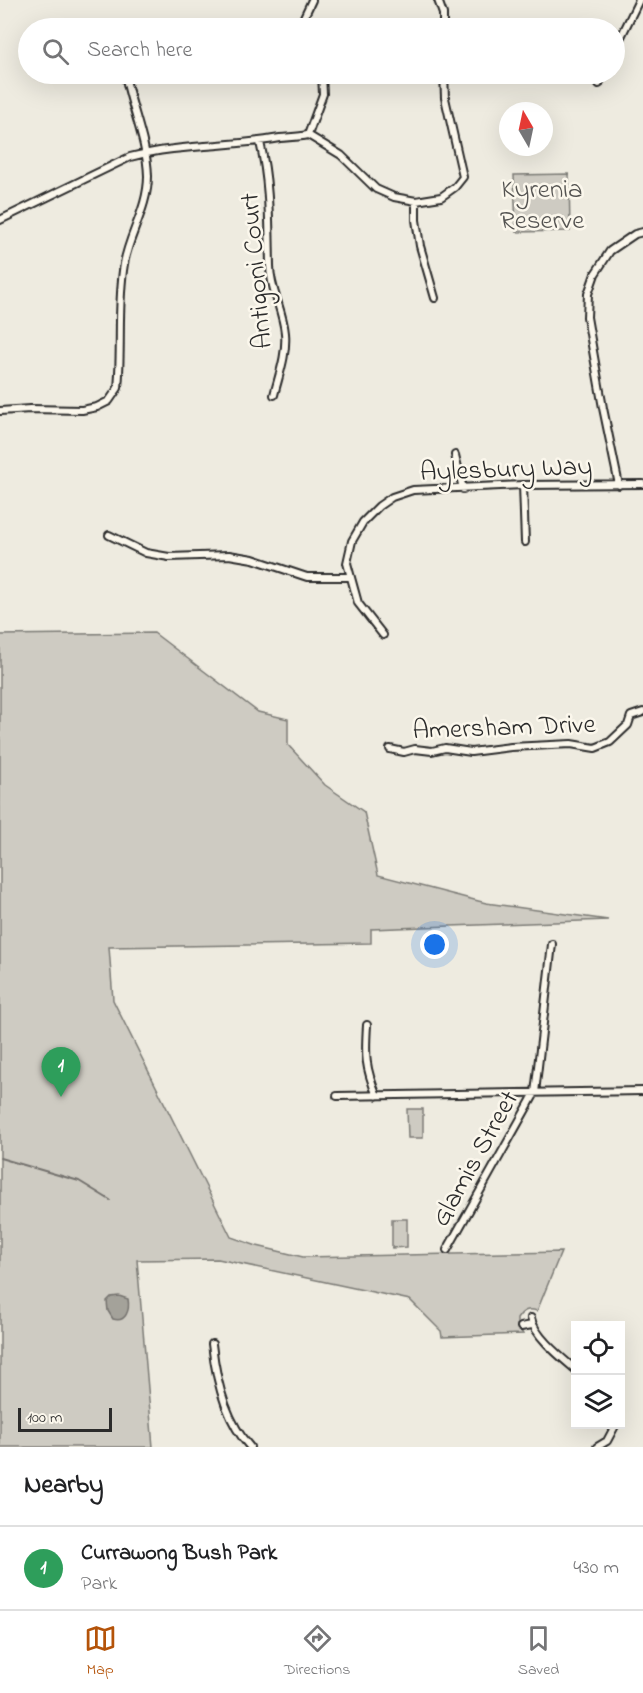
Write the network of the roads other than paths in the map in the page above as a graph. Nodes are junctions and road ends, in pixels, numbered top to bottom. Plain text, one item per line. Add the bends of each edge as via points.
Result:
1 (312, 0) edge
2 (438, 0) edge
3 (639, 0) edge
4 (304, 18) edge
5 (443, 18) edge
6 (625, 30) edge
7 (128, 84) edge
8 (323, 84) edge
9 (444, 84) edge
10 (308, 135) junction
11 (260, 142) junction
12 (145, 153) junction
13 (416, 201) junction
14 (0, 220) edge
15 (643, 232) edge
16 (435, 298) dead end
17 (274, 395) dead end
18 (0, 411) edge
19 (455, 455) dead end
20 (643, 484) edge
21 (524, 485) junction
22 (619, 485) junction
23 (463, 489) junction
24 (109, 535) dead end
25 (525, 542) dead end
26 (349, 577) junction
27 (383, 635) dead end
28 (643, 712) edge
29 (390, 749) dead end
30 (552, 944) dead end
31 (367, 1025) dead end
32 (643, 1091) edge
33 (535, 1093) junction
34 (337, 1096) dead end
35 (377, 1096) junction
36 (447, 1250) dead end
37 (521, 1327) dead end
38 (212, 1344) dead end
39 (571, 1366) edge
40 (614, 1429) edge
41 (250, 1447) edge
42 (597, 1447) edge

1 - 4 street
2 - 5 street
3 - 6 street
7 - 12 street
8 - 10 street via 324,94
9 - 13 street via 463,177 441,197
10 - 11 street
10 - 13 street via 341,155 376,189
11 - 12 street
11 - 17 street, Antigoni Court via 270,207 270,267 285,331 286,352
12 - 14 street
12 - 18 street via 145,201 121,281 118,388 109,401 82,410
13 - 16 street via 420,246
15 - 22 street via 610,251 588,294 587,317
19 - 23 street
20 - 22 street, Aylesbury Way
21 - 22 street, Aylesbury Way
21 - 23 street, Aylesbury Way
21 - 25 street
23 - 26 street, Aylesbury Way via 413,490 379,506 363,522 352,542 347,563
24 - 26 street via 146,553 169,557 229,555 307,577
26 - 27 street, Aylesbury Way via 358,603
28 - 29 street, Amersham Drive via 631,716 628,725 610,742 595,748 571,744 471,753 445,748 404,752
30 - 33 street, Glamis Street
31 - 35 street via 365,1059
32 - 33 street
33 - 35 street
33 - 36 street, Glamis Street
34 - 35 street
37 - 39 street via 531,1322
38 - 41 street via 222,1400
40 - 42 street via 607,1441

